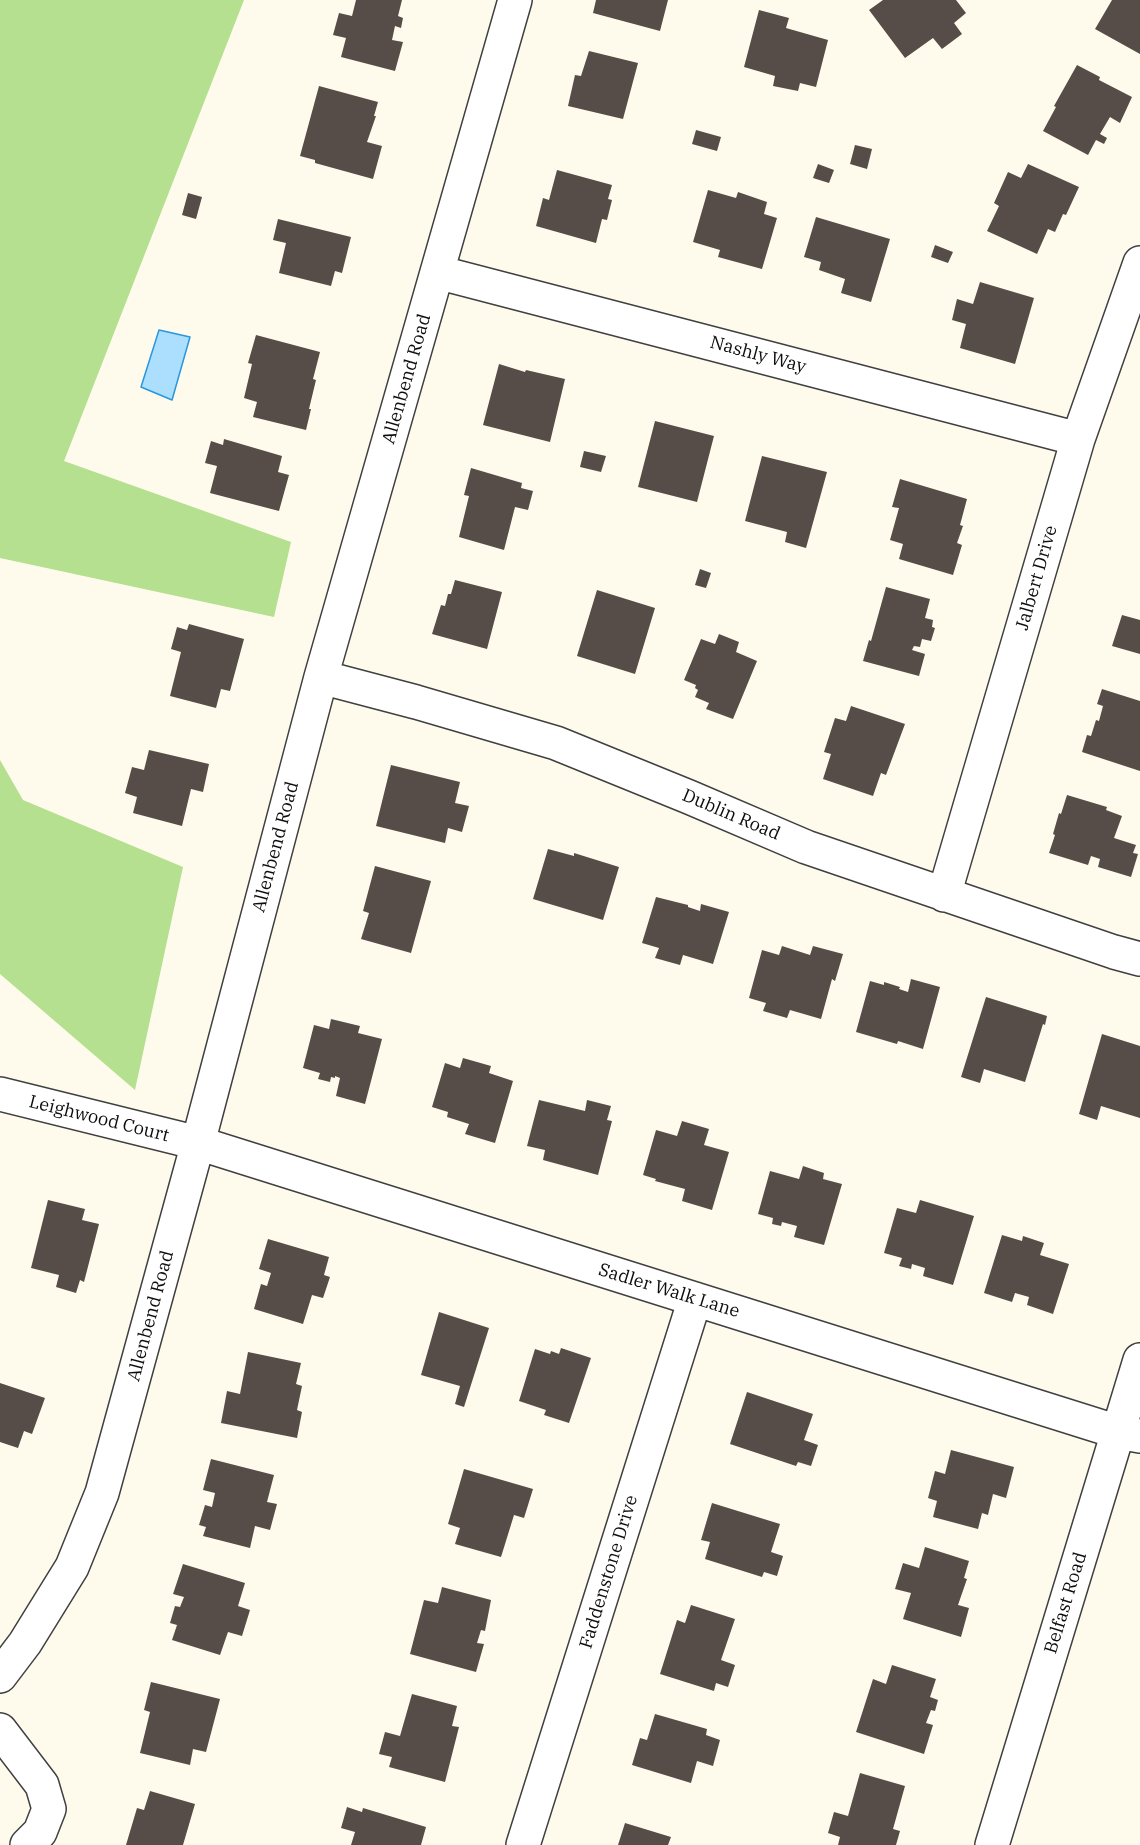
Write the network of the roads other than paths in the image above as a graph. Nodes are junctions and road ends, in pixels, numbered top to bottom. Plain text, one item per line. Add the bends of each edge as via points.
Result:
1 (515, 0) edge
2 (1140, 263) edge
3 (437, 272) junction
4 (1078, 439) junction
5 (321, 678) junction
6 (944, 896) junction
7 (1140, 959) edge
8 (0, 1094) edge
9 (198, 1143) junction
10 (694, 1299) junction
11 (1140, 1360) edge
12 (1129, 1434) edge
13 (0, 1676) edge
14 (0, 1730) edge
15 (27, 1845) edge
16 (523, 1845) edge
17 (992, 1845) edge

1 - 3 street, Allenbend Road
2 - 4 street, Jalbert Drive
3 - 4 street, Nashly Way
3 - 5 street, Allenbend Road
4 - 6 street, Jalbert Drive
5 - 6 street, Dublin Road via 556,743 806,847
5 - 9 street, Allenbend Road
6 - 7 street, Dublin Road
8 - 9 street, Leighwood Court
9 - 10 street, Sadler Walk Lane
9 - 13 street, Allenbend Road via 102,1493 72,1567
10 - 12 street, Sadler Walk Lane
10 - 16 street, Faddenstone Drive
11 - 12 street, Belfast Road
12 - 17 street, Belfast Road
14 - 15 street via 42,1785 49,1809 40,1832

